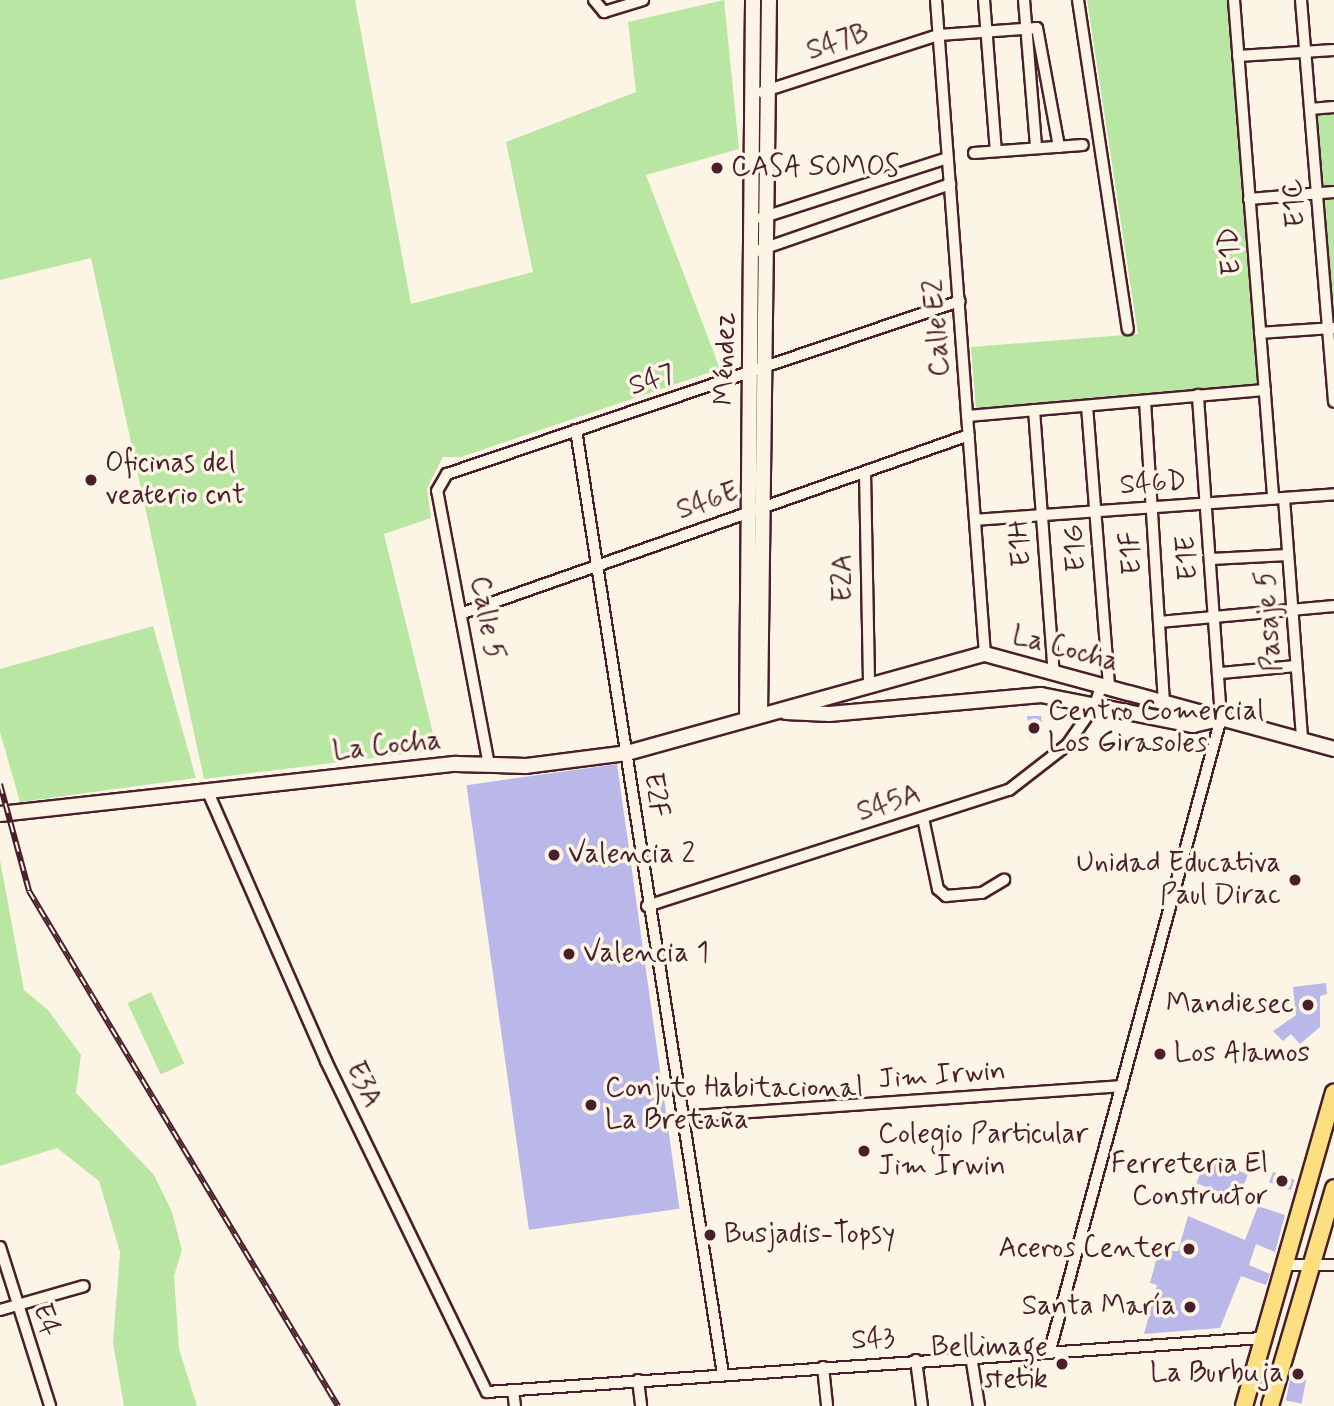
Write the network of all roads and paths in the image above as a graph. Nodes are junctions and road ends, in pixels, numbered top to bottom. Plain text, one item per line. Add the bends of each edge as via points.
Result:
1 (594, 0) edge
2 (643, 0) edge
3 (753, 0) edge
4 (769, 0) edge
5 (936, 0) edge
6 (984, 0) edge
7 (1024, 0) edge
8 (1078, 0) edge
9 (1234, 0) edge
10 (1301, 0) edge
11 (1026, 28) junction
12 (987, 31) junction
13 (939, 35) junction
14 (1334, 50) edge
15 (1305, 51) junction
16 (1238, 56) junction
17 (768, 90) junction
18 (753, 96) junction
19 (1334, 107) edge
20 (1310, 109) junction
21 (1083, 145) dead end
22 (1059, 146) junction
23 (1036, 147) junction
24 (996, 151) junction
25 (974, 153) dead end
26 (948, 158) junction
27 (950, 184) junction
28 (1334, 192) edge
29 (1317, 193) junction
30 (1250, 199) junction
31 (767, 216) junction
32 (752, 220) junction
33 (766, 248) junction
34 (751, 253) junction
35 (960, 301) junction
36 (1331, 328) edge
37 (1128, 329) dead end
38 (1260, 333) junction
39 (766, 368) junction
40 (751, 372) junction
41 (1265, 390) junction
42 (1198, 395) junction
43 (1145, 401) junction
44 (1334, 402) edge
45 (1087, 405) junction
46 (1034, 410) junction
47 (967, 416) junction
48 (576, 430) junction
49 (969, 435) junction
50 (865, 472) junction
51 (440, 481) joint
52 (1334, 494) edge
53 (1279, 498) junction
54 (1206, 503) junction
55 (1152, 507) junction
56 (756, 510) junction
57 (1096, 511) junction
58 (1042, 515) junction
59 (975, 520) junction
60 (1288, 555) junction
61 (1211, 559) junction
62 (597, 566) junction
63 (1334, 606) edge
64 (1292, 610) junction
65 (463, 613) junction
66 (1215, 616) junction
67 (1159, 622) junction
68 (985, 654) junction
69 (1296, 666) junction
70 (1054, 673) junction
71 (1221, 673) junction
72 (869, 684) junction
73 (1105, 687) junction
74 (1164, 703) junction
75 (1095, 705) junction
76 (761, 715) junction
77 (1222, 718) junction
78 (1302, 740) junction
79 (1334, 749) edge
80 (627, 753) junction
81 (489, 765) junction
82 (208, 792) junction
83 (0, 814) edge
84 (923, 818) junction
85 (1004, 880) dead end
86 (647, 906) junction
87 (1122, 1086) junction
88 (1334, 1093) edge
89 (681, 1117) junction
90 (1334, 1188) edge
91 (0, 1247) edge
92 (1283, 1265) junction
93 (1311, 1265) junction
94 (1334, 1265) edge
95 (85, 1286) dead end
96 (16, 1306) junction
97 (0, 1310) edge
98 (1262, 1338) junction
99 (1050, 1350) junction
100 (971, 1356) junction
101 (916, 1360) junction
102 (823, 1367) junction
103 (723, 1374) junction
104 (638, 1380) junction
105 (513, 1390) junction
106 (487, 1392) joint
107 (50, 1406) edge
108 (515, 1406) edge
109 (641, 1406) edge
110 (827, 1406) edge
111 (922, 1406) edge
112 (979, 1406) edge
113 (1244, 1406) edge
114 (1270, 1406) edge

1 - 2 street via 599,11
3 - 18 street, Méndez
4 - 17 street, Méndez
5 - 13 street, Calle E2
6 - 12 street
7 - 11 street
8 - 37 street
9 - 16 street, E1D
10 - 15 street, E1C
11 - 12 street, S47B
11 - 22 street via 1037,28 1042,35
11 - 23 street
12 - 13 street, S47B
12 - 24 street
13 - 17 street, S47B
13 - 26 street, Calle E2
14 - 15 street
15 - 16 street
15 - 20 street, E1C
16 - 30 street, E1D
17 - 18 street, S47B
17 - 31 street, Méndez
18 - 32 street, Méndez
19 - 20 street
20 - 29 street, E1C
21 - 22 street
22 - 23 street
23 - 24 street
24 - 25 street
26 - 27 street, Calle E2
26 - 31 street
27 - 33 street
27 - 35 street, Calle E2
28 - 29 street
29 - 30 street
29 - 36 street, E1C
30 - 38 street, E1D
31 - 32 street
31 - 33 street, Méndez
32 - 34 street, Méndez
33 - 34 street
33 - 39 street, Méndez
34 - 40 street, Méndez
35 - 39 street, S47
35 - 47 street, Calle E2
36 - 38 street
36 - 44 street, E1C
38 - 41 street, E1D
39 - 40 street, S47
39 - 56 street, Méndez
40 - 48 street, S47
40 - 56 street, Méndez
41 - 42 street
41 - 53 street, E1D
42 - 43 street
42 - 54 street, E1E
43 - 45 street
43 - 55 street, E1F
45 - 46 street
45 - 57 street, E1G
46 - 47 street
46 - 58 street, E1H
47 - 49 street, Calle E2
48 - 51 street, S47
48 - 62 street, E2F
49 - 50 street, S46E
49 - 59 street, Calle E2
50 - 56 street, S46E
50 - 72 street, E2A
51 - 65 street, Calle 5 via 437,491
52 - 53 street, S46D
53 - 54 street, S46D
53 - 60 street, Pasaje 5
54 - 55 street, S46D
54 - 61 street, E1E
55 - 57 street, S46D
55 - 67 street, E1F
56 - 62 street, S46E
56 - 76 street, Méndez
57 - 58 street, S46D
57 - 73 street, E1G
58 - 59 street, S46D
58 - 70 street, E1H
59 - 68 street, Calle E2
60 - 61 street
60 - 64 street, Pasaje 5
61 - 66 street, E1E
62 - 65 street, S46E
62 - 80 street, E2F
63 - 64 street
64 - 66 street
64 - 69 street, Pasaje 5
65 - 81 street, Calle 5
66 - 67 street
66 - 71 street, E1E
67 - 74 street, E1F
68 - 70 street, La Cocha
68 - 72 street, La Cocha
69 - 71 street
69 - 78 street, Pasaje 5
70 - 73 street, La Cocha
71 - 77 street, E1E
72 - 76 street, La Cocha
73 - 74 street, La Cocha
73 - 75 street, S45A
74 - 77 street, La Cocha
75 - 76 street, La Cocha via 1041,695 829,714
75 - 77 street, La Cocha via 1193,725
75 - 84 street, S45A via 1067,745 1019,784
76 - 80 street, La Cocha
77 - 78 street, La Cocha
77 - 87 street, E1E
78 - 79 street, La Cocha
80 - 81 street, La Cocha
80 - 86 street, E2F
81 - 82 street, La Cocha via 456,764
82 - 83 street, La Cocha
82 - 106 street, E3A via 326,1061
84 - 85 street via 938,889 946,896 982,893
84 - 86 street, S45A
86 - 89 street, E2F
87 - 89 street, Jim Irwin
87 - 99 street, E1E
88 - 92 main road
89 - 103 street, E2F
90 - 93 main road
91 - 96 street, E4
92 - 93 street
92 - 98 main road
93 - 94 street
93 - 114 main road
95 - 96 street
96 - 97 street
96 - 107 street, E4
98 - 99 street, S43
98 - 113 main road
99 - 100 street, S43
100 - 101 street, S43
100 - 112 street
101 - 102 street, S43
101 - 111 street
102 - 103 street, S43
102 - 110 street
103 - 104 street, S43
104 - 105 street, S43
104 - 109 street
105 - 106 street, S43
105 - 108 street

